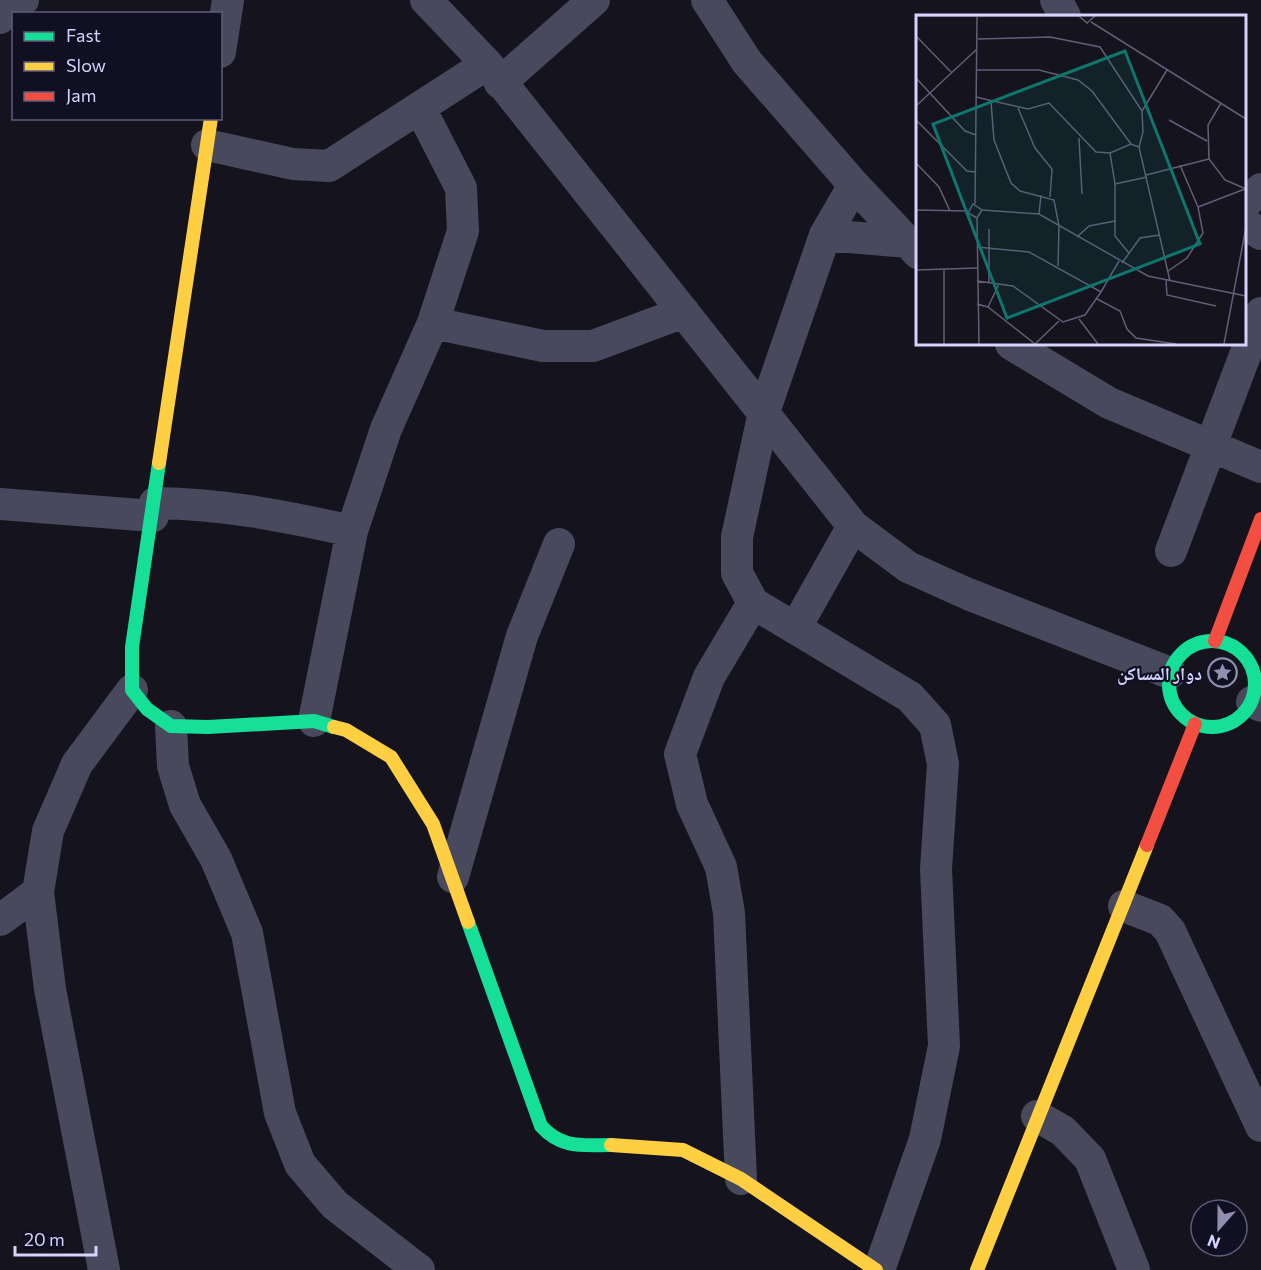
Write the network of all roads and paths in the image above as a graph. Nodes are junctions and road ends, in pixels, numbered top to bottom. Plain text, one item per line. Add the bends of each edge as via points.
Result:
1 (23, 0) edge
2 (228, 0) edge
3 (426, 0) edge
4 (594, 0) edge
5 (707, 0) edge
6 (1056, 0) edge
7 (1064, 15) edge
8 (0, 18) edge
9 (222, 38) edge
10 (494, 73) junction
11 (420, 108) junction
12 (209, 132) edge
13 (854, 185) junction
14 (1261, 189) edge
15 (1246, 203) edge
16 (1246, 224) edge
17 (1261, 234) edge
18 (825, 235) junction
19 (913, 248) edge
20 (684, 312) junction
21 (1261, 313) edge
22 (433, 323) junction
23 (1013, 345) edge
24 (764, 412) junction
25 (1212, 446) junction
26 (1261, 467) edge
27 (0, 504) edge
28 (154, 510) junction
29 (1261, 519) edge
30 (853, 526) junction
31 (352, 531) junction
32 (560, 544) dead end
33 (1171, 551) dead end
34 (753, 603) junction
35 (796, 627) junction
36 (1215, 641) junction
37 (1170, 673) junction
38 (132, 690) junction
39 (1256, 704) edge
40 (314, 721) junction
41 (1195, 724) junction
42 (171, 726) junction
43 (453, 877) junction
44 (38, 892) junction
45 (1124, 906) junction
46 (0, 920) edge
47 (1037, 1116) junction
48 (1261, 1126) edge
49 (741, 1179) junction
50 (104, 1270) edge
51 (419, 1270) edge
52 (878, 1270) edge
53 (977, 1270) edge
54 (1134, 1270) edge

1 - 8 street
2 - 9 street
3 - 10 street
4 - 10 street
5 - 13 street via 747,62
6 - 7 street
10 - 11 street
10 - 20 street
11 - 12 street via 329,166 293,164
11 - 22 street via 461,188 463,231
12 - 28 street
13 - 18 street
13 - 19 street
14 - 15 street
16 - 17 street
18 - 19 street
18 - 24 street
20 - 22 street via 593,346 543,346
20 - 24 street
21 - 25 street
22 - 31 street via 386,429
23 - 25 street via 1108,404
24 - 30 street
24 - 34 street via 737,537 737,573
25 - 26 street
25 - 33 street
27 - 28 street
28 - 31 street via 208,504
28 - 38 street via 132,647
29 - 36 street
30 - 35 street
30 - 37 street via 908,567
31 - 40 street
32 - 43 street via 522,636
34 - 35 street
34 - 49 street via 709,677 680,754 693,804 721,867 729,913
35 - 52 street via 910,697 935,725 943,764 936,869 944,1046 926,1139
36 - 37 street via 1200,642 1187,649 1176,659
36 - 39 street via 1240,651 1250,662
37 - 41 street via 1168,685 1176,708
38 - 42 street via 147,709
38 - 44 street via 77,764 48,831
39 - 41 street via 1234,722 1208,727
40 - 42 street
40 - 43 street via 346,730 391,757 433,824
41 - 45 street
42 - 51 street via 173,766 185,805 216,859 247,933 280,1113 300,1164 335,1205
43 - 49 street via 541,1126 553,1139 573,1145 683,1150
44 - 46 street
44 - 50 street via 50,989
45 - 47 street
45 - 48 street via 1161,920 1170,931
47 - 53 street
47 - 54 street via 1063,1131 1090,1159
49 - 52 street

